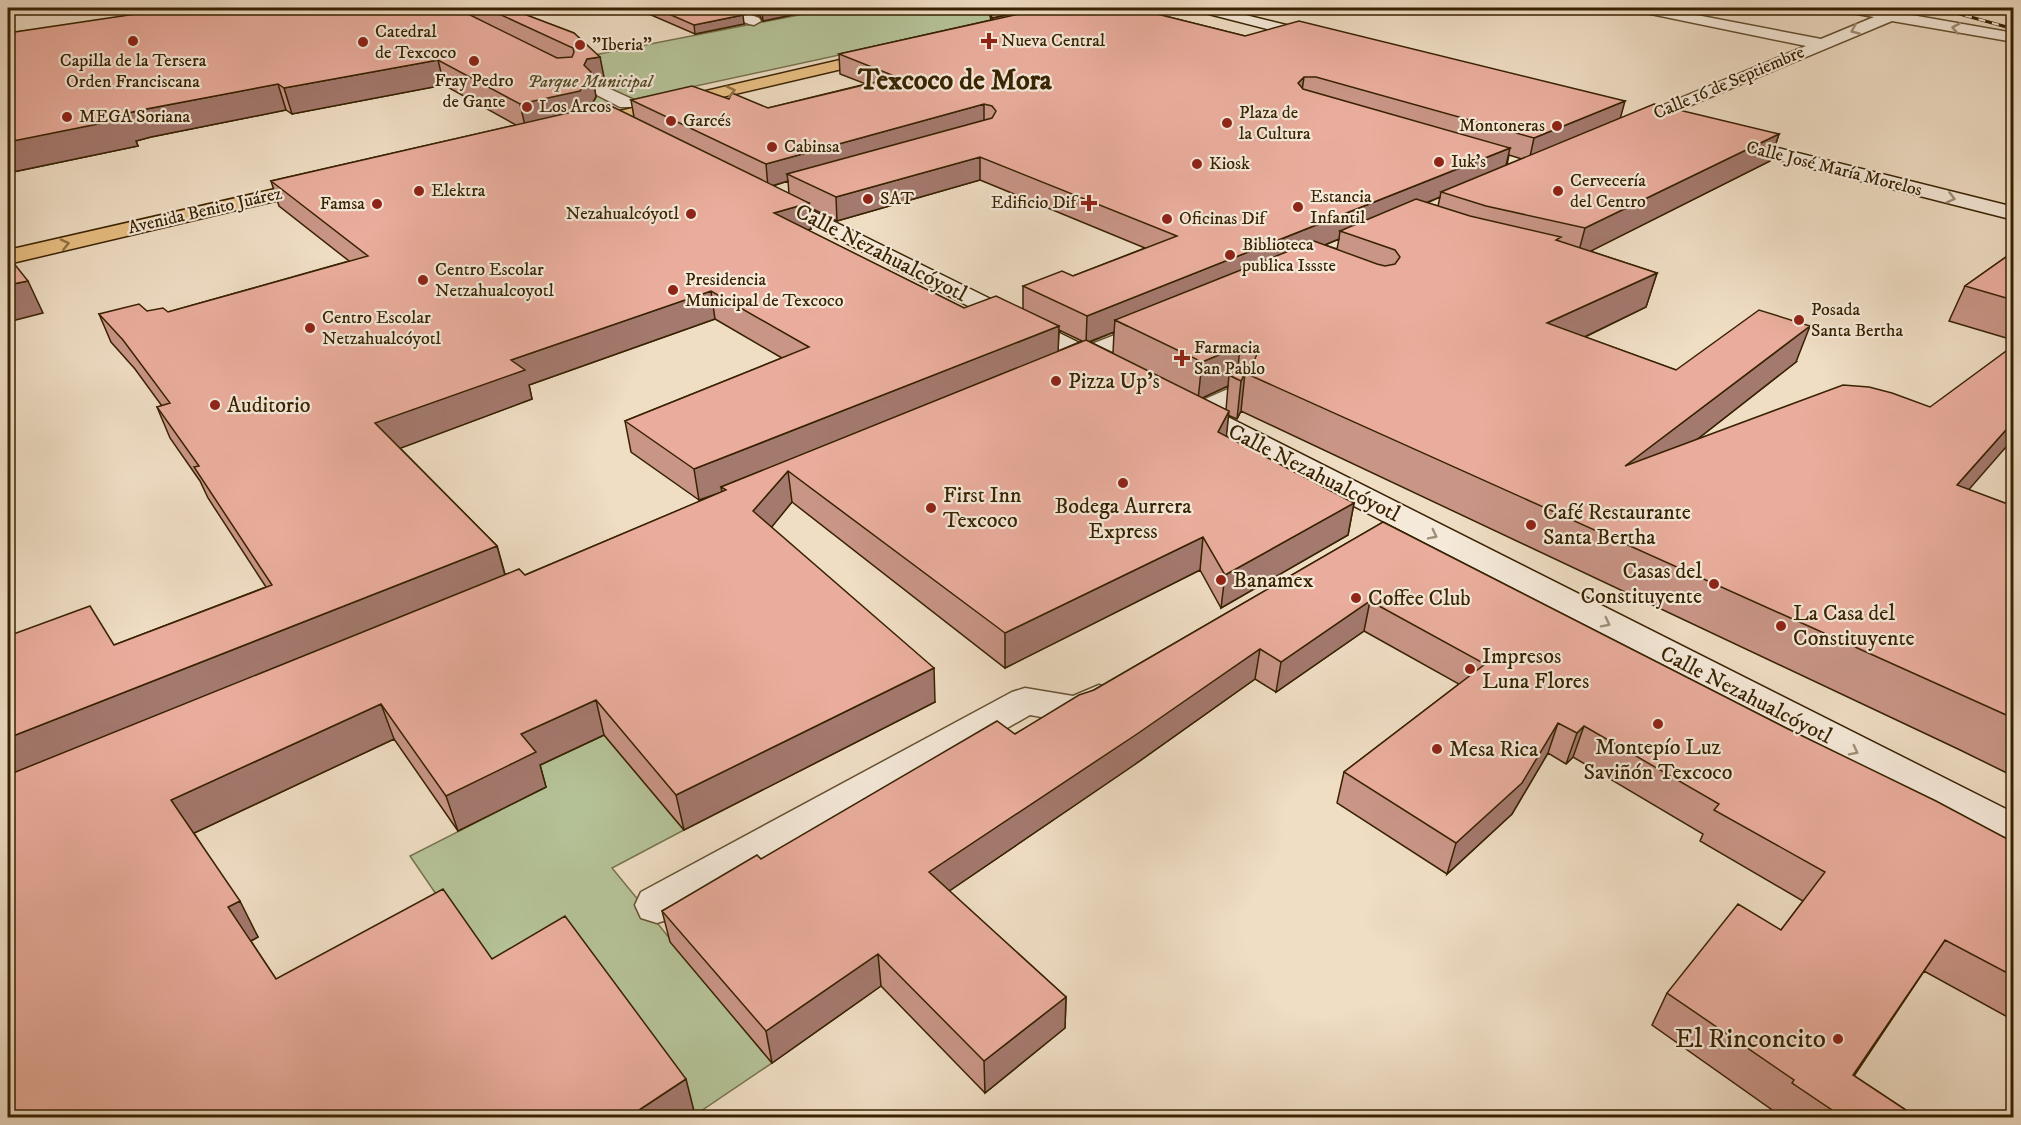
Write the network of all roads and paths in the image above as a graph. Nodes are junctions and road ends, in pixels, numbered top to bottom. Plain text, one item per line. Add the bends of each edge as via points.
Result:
1 (721, 8) edge
2 (1202, 8) edge
3 (1641, 8) edge
4 (1845, 8) edge
5 (1909, 8) edge
6 (1946, 11) dead end
7 (1889, 16) junction
8 (754, 21) dead end
9 (2013, 30) edge
10 (2013, 38) edge
11 (1341, 43) edge
12 (1821, 44) junction
13 (900, 52) edge
14 (599, 89) edge
15 (619, 110) junction
16 (1642, 120) junction
17 (1615, 124) edge
18 (567, 129) edge
19 (1676, 129) edge
20 (647, 135) edge
21 (1710, 137) edge
22 (340, 180) edge
23 (769, 190) edge
24 (2013, 214) edge
25 (8, 257) edge
26 (1173, 319) edge
27 (1085, 356) junction
28 (1037, 374) edge
29 (1134, 381) edge
30 (1237, 393) edge
31 (1166, 397) edge
32 (1197, 413) junction
33 (1127, 682) edge
34 (2013, 832) edge
35 (657, 905) dead end

1 - 8 street
2 - 11 street
3 - 12 street
4 - 7 street
5 - 7 street, Calle 16 de Septiembre
6 - 9 street
10 -> 7 street
7 -> 12 street, Calle 16 de Septiembre
12 - 16 street, Calle 16 de Septiembre
15 -> 13 main road
14 - 15 street
15 - 18 main road
15 - 20 street
16 - 17 street, Calle 16 de Septiembre
16 - 19 street
21 -> 24 street, Calle José María Morelos
25 -> 22 main road, Avenida Benito Juárez
23 - 27 street, Calle Nezahualcóyotl
26 - 27 street
27 - 28 street
27 - 29 street, Calle Nezahualcóyotl
30 - 32 street
31 - 32 street, Calle Nezahualcóyotl
32 -> 34 street, Calle Nezahualcóyotl via 1388,528
33 - 35 street via 1078,710 1025,701

